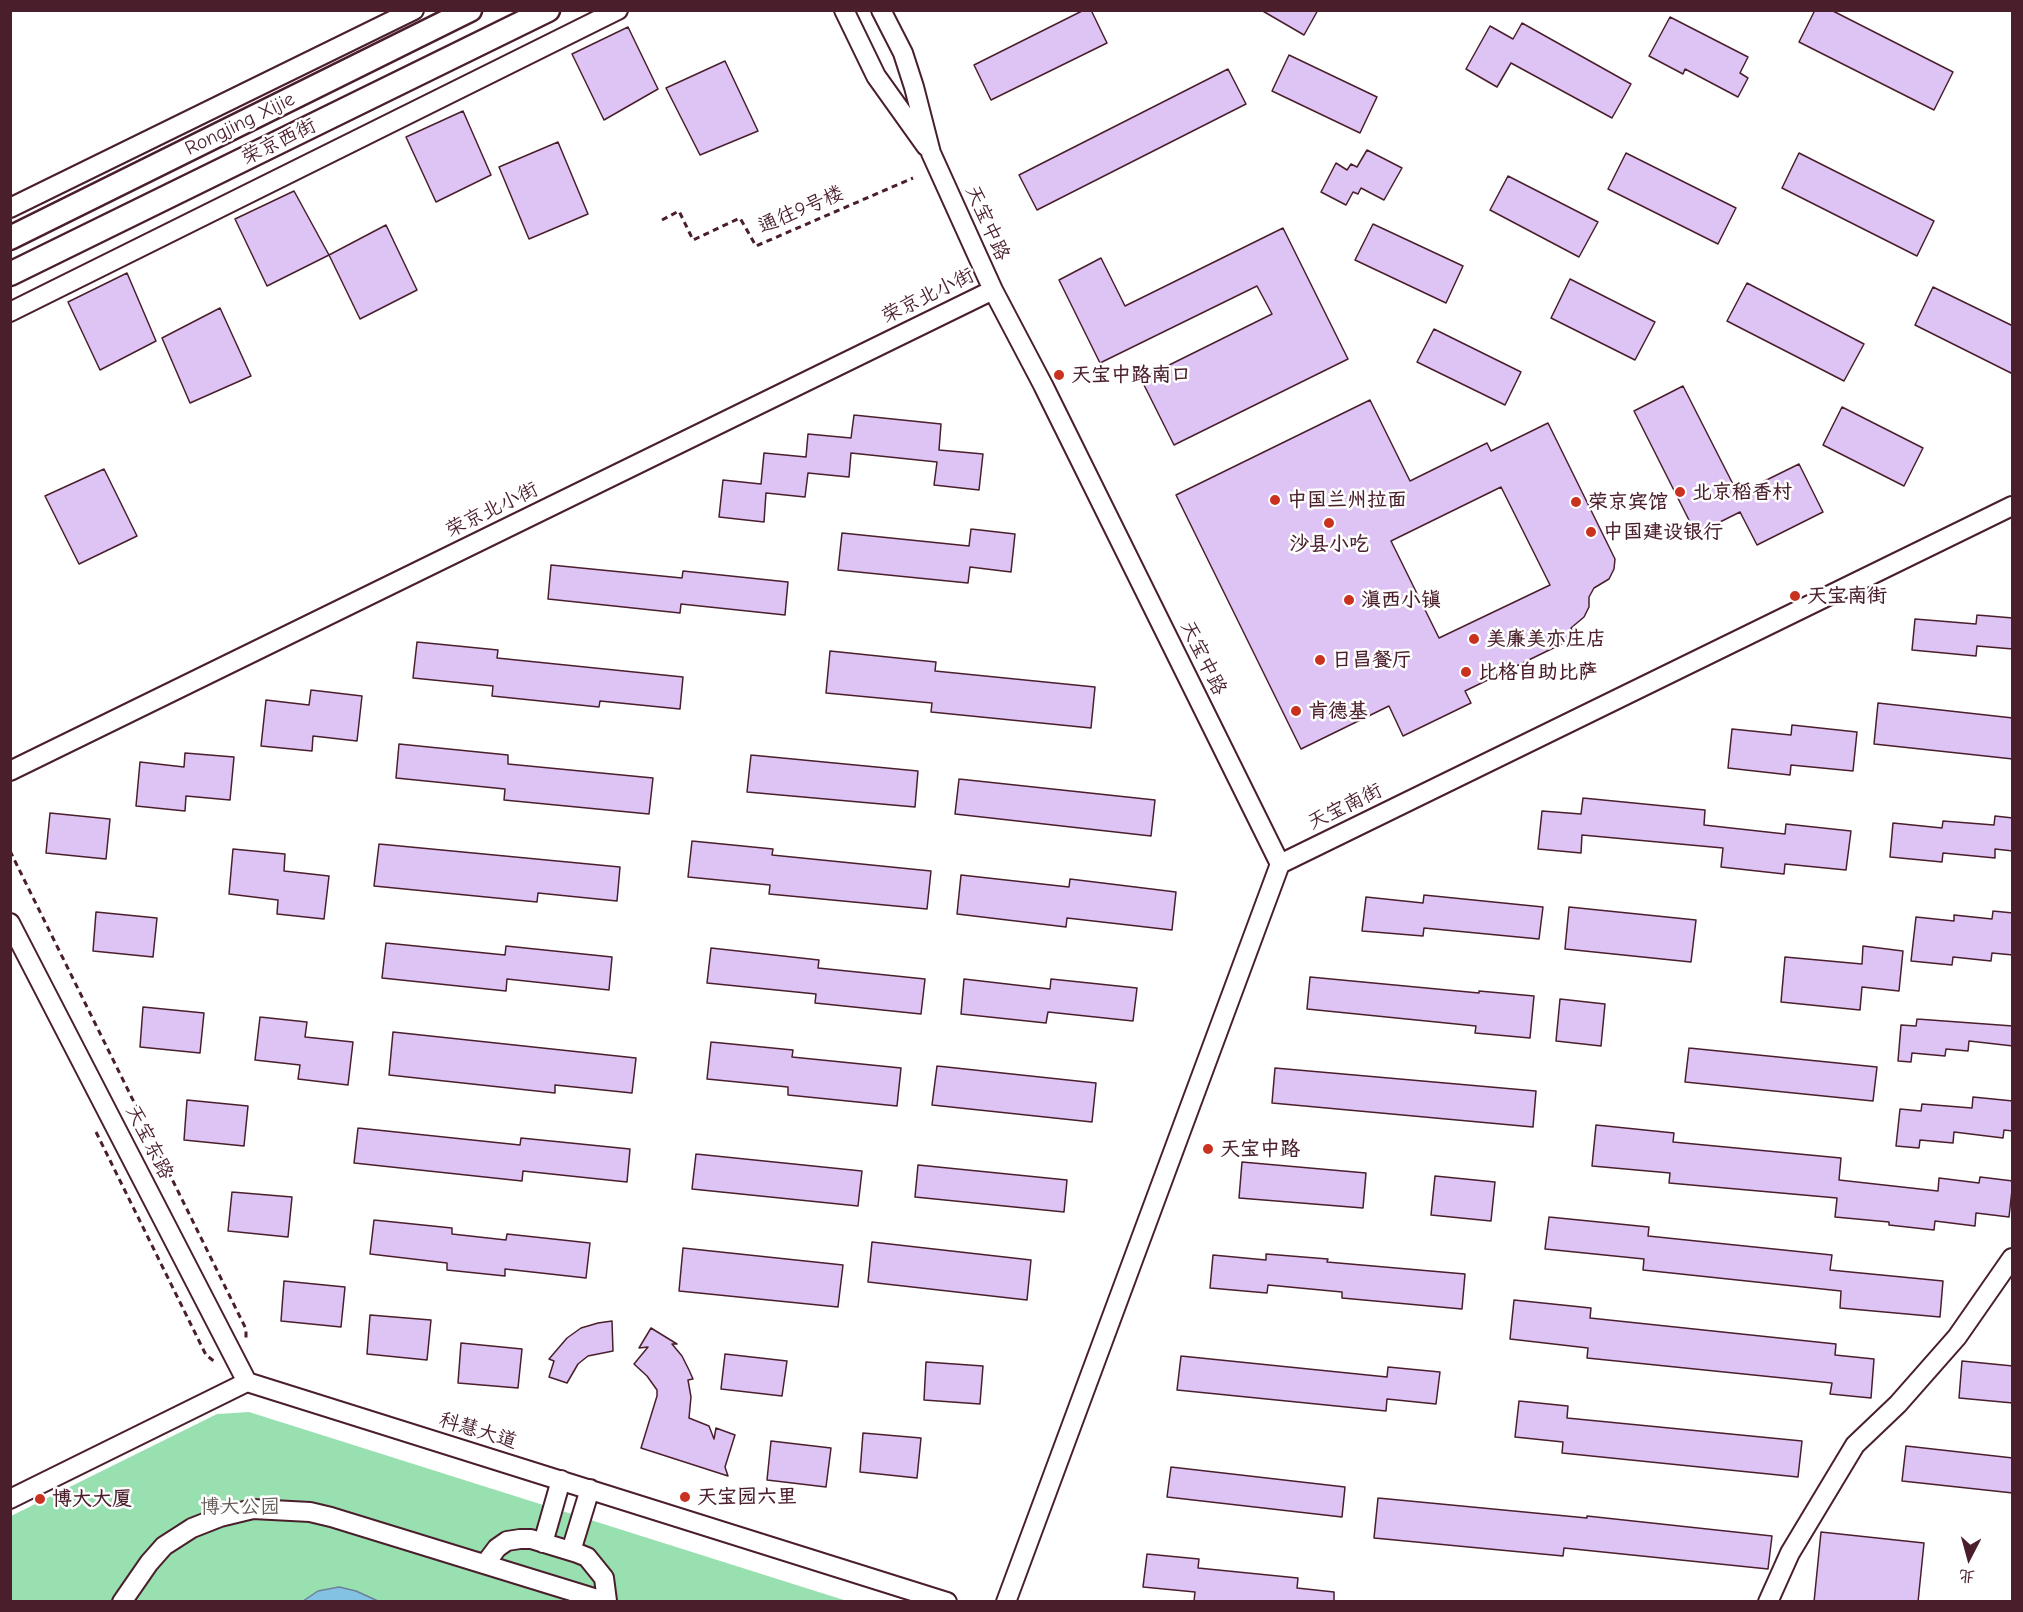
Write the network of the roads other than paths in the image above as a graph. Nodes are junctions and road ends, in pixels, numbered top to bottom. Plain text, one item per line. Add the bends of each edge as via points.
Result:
1 (414, 10) edge
2 (470, 10) edge
3 (548, 10) edge
4 (618, 10) edge
5 (844, 10) edge
6 (881, 10) edge
7 (931, 153) junction
8 (10, 208) edge
9 (10, 238) edge
10 (10, 274) edge
11 (993, 290) junction
12 (10, 312) edge
13 (2013, 506) edge
14 (10, 771) edge
15 (1280, 864) junction
16 (10, 922) edge
17 (2013, 1258) edge
18 (247, 1382) junction
19 (561, 1480) junction
20 (590, 1489) junction
21 (10, 1499) edge
22 (543, 1543) junction
23 (571, 1551) junction
24 (485, 1564) junction
25 (607, 1601) edge
26 (122, 1602) edge
27 (947, 1602) edge
28 (1006, 1602) edge
29 (1768, 1602) edge

1 - 8 street
2 - 9 main road, Rongjing Xijie
3 - 10 main road, 荣京西街
4 - 12 street
5 - 7 street, 天宝中路 via 888,96
6 - 7 street, 天宝中路 via 903,53
7 - 11 street, 天宝中路
11 - 14 street, 荣京北小街
11 - 15 street, 天宝中路
13 - 15 street, 天宝南街
15 - 28 street
16 - 18 street, 天宝东路
17 - 29 street via 1958,1337 1855,1445 1790,1553
18 - 19 street, 科慧大道
18 - 21 street
19 - 20 street, 科慧大道
19 - 22 street
20 - 23 street
20 - 27 street, 科慧大道
22 - 23 street
22 - 24 street via 531,1539 507,1541 496,1548
23 - 25 street via 587,1557 604,1578
24 - 25 street
24 - 26 street via 331,1517 254,1509 192,1528 164,1546

